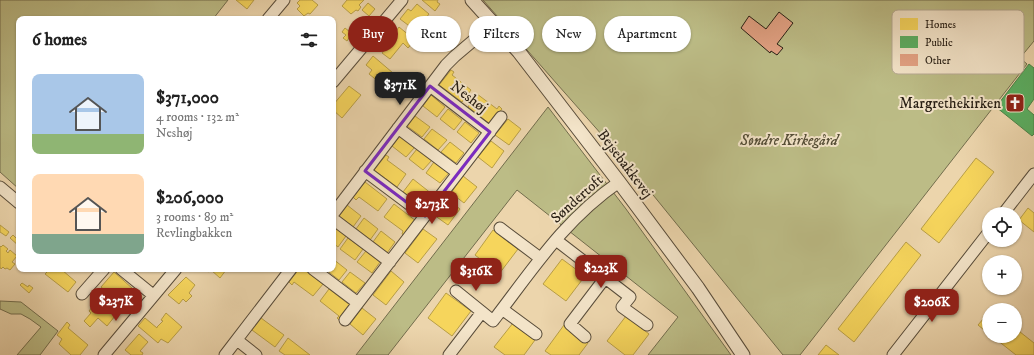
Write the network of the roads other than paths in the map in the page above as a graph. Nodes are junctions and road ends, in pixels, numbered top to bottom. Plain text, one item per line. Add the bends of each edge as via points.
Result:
1 (284, 0) edge
2 (402, 0) edge
3 (472, 0) edge
4 (271, 16) edge
5 (487, 16) edge
6 (469, 44) edge
7 (519, 52) edge
8 (336, 78) edge
9 (430, 86) junction
10 (501, 117) dead end
11 (398, 128) junction
12 (490, 132) junction
13 (365, 171) junction
14 (458, 173) junction
15 (1034, 174) edge
16 (619, 182) junction
17 (0, 187) edge
18 (16, 200) edge
19 (1008, 207) edge
20 (336, 210) edge
21 (425, 216) junction
22 (336, 221) edge
23 (500, 228) dead end
24 (556, 240) junction
25 (982, 241) edge
26 (540, 258) junction
27 (390, 262) junction
28 (101, 272) edge
29 (125, 272) edge
30 (173, 272) edge
31 (289, 272) edge
32 (317, 272) edge
33 (605, 278) junction
34 (456, 292) dead end
35 (82, 294) dead end
36 (153, 296) junction
37 (358, 303) junction
38 (502, 309) junction
39 (482, 312) junction
40 (345, 320) dead end
41 (647, 325) dead end
42 (536, 334) dead end
43 (585, 337) dead end
44 (237, 340) junction
45 (104, 355) edge
46 (226, 355) edge
47 (256, 355) edge
48 (449, 355) edge
49 (742, 355) edge
50 (893, 355) edge

1 - 4 street
2 - 8 street
3 - 5 street, Bejsebakkevej
6 - 9 street, Neshøj via 455,56
7 - 16 street, Bejsebakkevej
9 - 11 street, Neshøj
9 - 12 street, Neshøj
10 - 12 street, Neshøj
11 - 13 street, Neshøj
11 - 14 street
12 - 14 street, Neshøj
13 - 20 street, Neshøj
13 - 21 street
14 - 21 street, Neshøj
15 - 19 street
16 - 24 street, Søndertoft via 573,219
16 - 49 street, Bejsebakkevej via 698,288
17 - 18 street
21 - 27 street, Neshøj
22 - 27 street
23 - 26 street
24 - 26 street, Søndertoft
24 - 33 street, Søndertoft
25 - 50 street
26 - 38 street, Søndertoft
27 - 37 street, Neshøj
28 - 35 street
29 - 36 street
30 - 36 street
31 - 44 street
32 - 37 street
33 - 41 street, Søndertoft via 630,297 622,308
33 - 43 street via 570,324
34 - 39 street, Søndertoft
36 - 45 street
37 - 40 street, Neshøj
38 - 39 street, Søndertoft via 493,321
38 - 42 street
39 - 48 street
44 - 46 street
44 - 47 street

